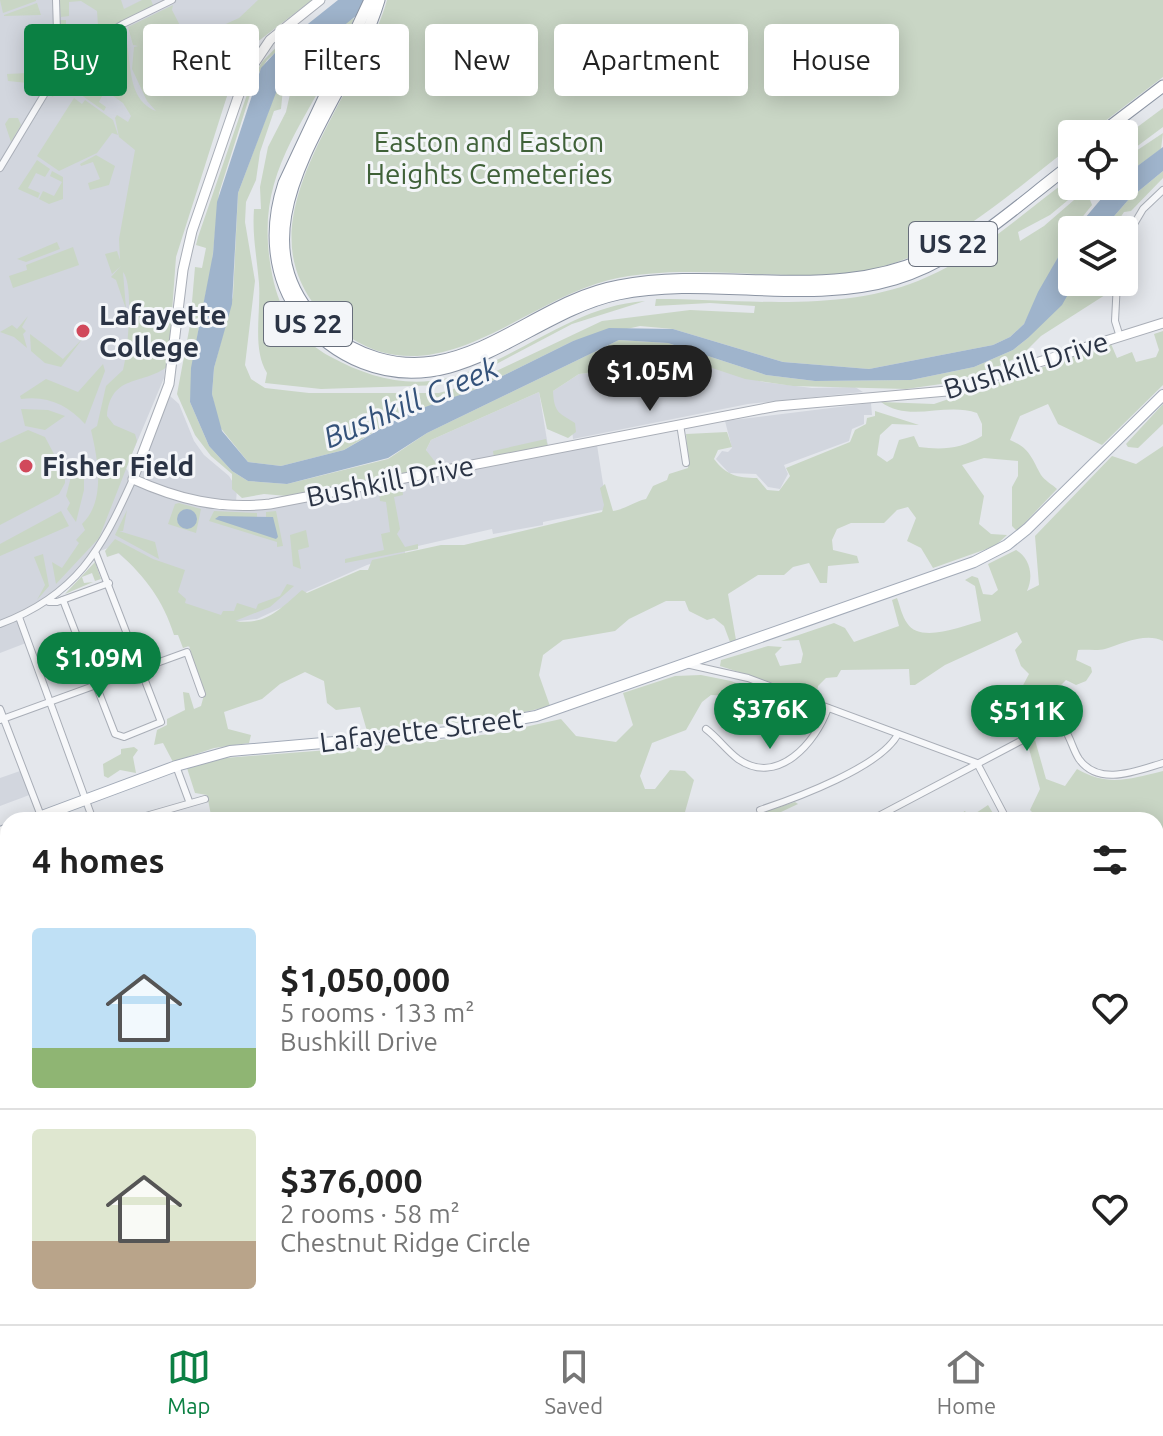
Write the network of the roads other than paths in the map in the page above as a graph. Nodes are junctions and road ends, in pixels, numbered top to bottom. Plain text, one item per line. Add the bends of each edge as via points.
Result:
1 (56, 0) edge
2 (172, 0) edge
3 (320, 0) edge
4 (370, 0) edge
5 (379, 0) edge
6 (57, 24) edge
7 (361, 24) edge
8 (367, 24) edge
9 (127, 25) edge
10 (1163, 86) edge
11 (45, 96) edge
12 (330, 96) edge
13 (332, 96) edge
14 (1163, 96) edge
15 (1118, 120) edge
16 (1131, 120) edge
17 (1058, 165) edge
18 (0, 168) edge
19 (1058, 174) edge
20 (1163, 190) edge
21 (1138, 217) edge
22 (1116, 296) edge
23 (1163, 323) edge
24 (1120, 337) junction
25 (1163, 395) edge
26 (680, 424) junction
27 (686, 463) dead end
28 (133, 479) junction
29 (96, 554) junction
30 (109, 583) junction
31 (63, 600) junction
32 (49, 602) junction
33 (19, 617) junction
34 (0, 624) edge
35 (686, 664) junction
36 (141, 669) junction
37 (95, 686) junction
38 (202, 694) dead end
39 (50, 702) junction
40 (828, 708) junction
41 (0, 709) edge
42 (2, 720) edge
43 (706, 729) dead end
44 (898, 734) junction
45 (977, 763) junction
46 (1163, 763) edge
47 (176, 766) junction
48 (205, 799) dead end
49 (86, 800) junction
50 (189, 801) junction
51 (760, 810) dead end
52 (34, 812) edge
53 (53, 812) edge
54 (90, 812) edge
55 (156, 812) edge
56 (886, 812) edge
57 (1003, 812) edge

1 - 6 street
2 - 9 street
3 - 28 street via 270,40 245,77 192,231 168,388
4 - 7 highway, US 22
5 - 8 highway, US 22
10 - 15 highway
11 - 18 street
12 - 19 highway, US 22 via 284,183 275,225 276,256 290,298 315,331 348,356 393,371 457,366 575,309 619,294 834,289 894,280 952,253
13 - 17 highway, US 22 via 290,191 285,254 298,293 321,325 352,348 394,362 420,364 454,357 572,301 620,286 841,281 888,273 949,246
14 - 16 highway
20 - 21 street
22 - 24 street
23 - 24 street, Bushkill Drive
24 - 26 street, Bushkill Drive via 947,391 801,402
25 - 35 main road, Lafayette Street via 1033,524 995,553
26 - 27 street
26 - 28 street, Bushkill Drive via 264,505 200,502
28 - 29 street
29 - 30 street
29 - 32 street
30 - 31 street
30 - 36 street
31 - 32 street
31 - 37 street
32 - 33 street
33 - 34 street
33 - 39 street
35 - 40 street via 748,678
35 - 47 main road, Lafayette Street via 509,723 230,751
36 - 37 street
36 - 37 street via 161,722 124,737 117,736
36 - 38 street via 187,652
37 - 39 street
39 - 42 street
39 - 49 street
40 - 43 street via 806,749 764,767 739,759
40 - 44 street
41 - 42 street
42 - 52 street
44 - 45 street
44 - 51 street via 883,755 806,794
45 - 46 street via 1056,725 1068,733 1079,759 1096,772 1121,775
45 - 56 street
45 - 57 street
47 - 49 main road, Lafayette Street
47 - 50 street
48 - 50 street
49 - 53 main road, Lafayette Street
49 - 54 street
50 - 55 street

